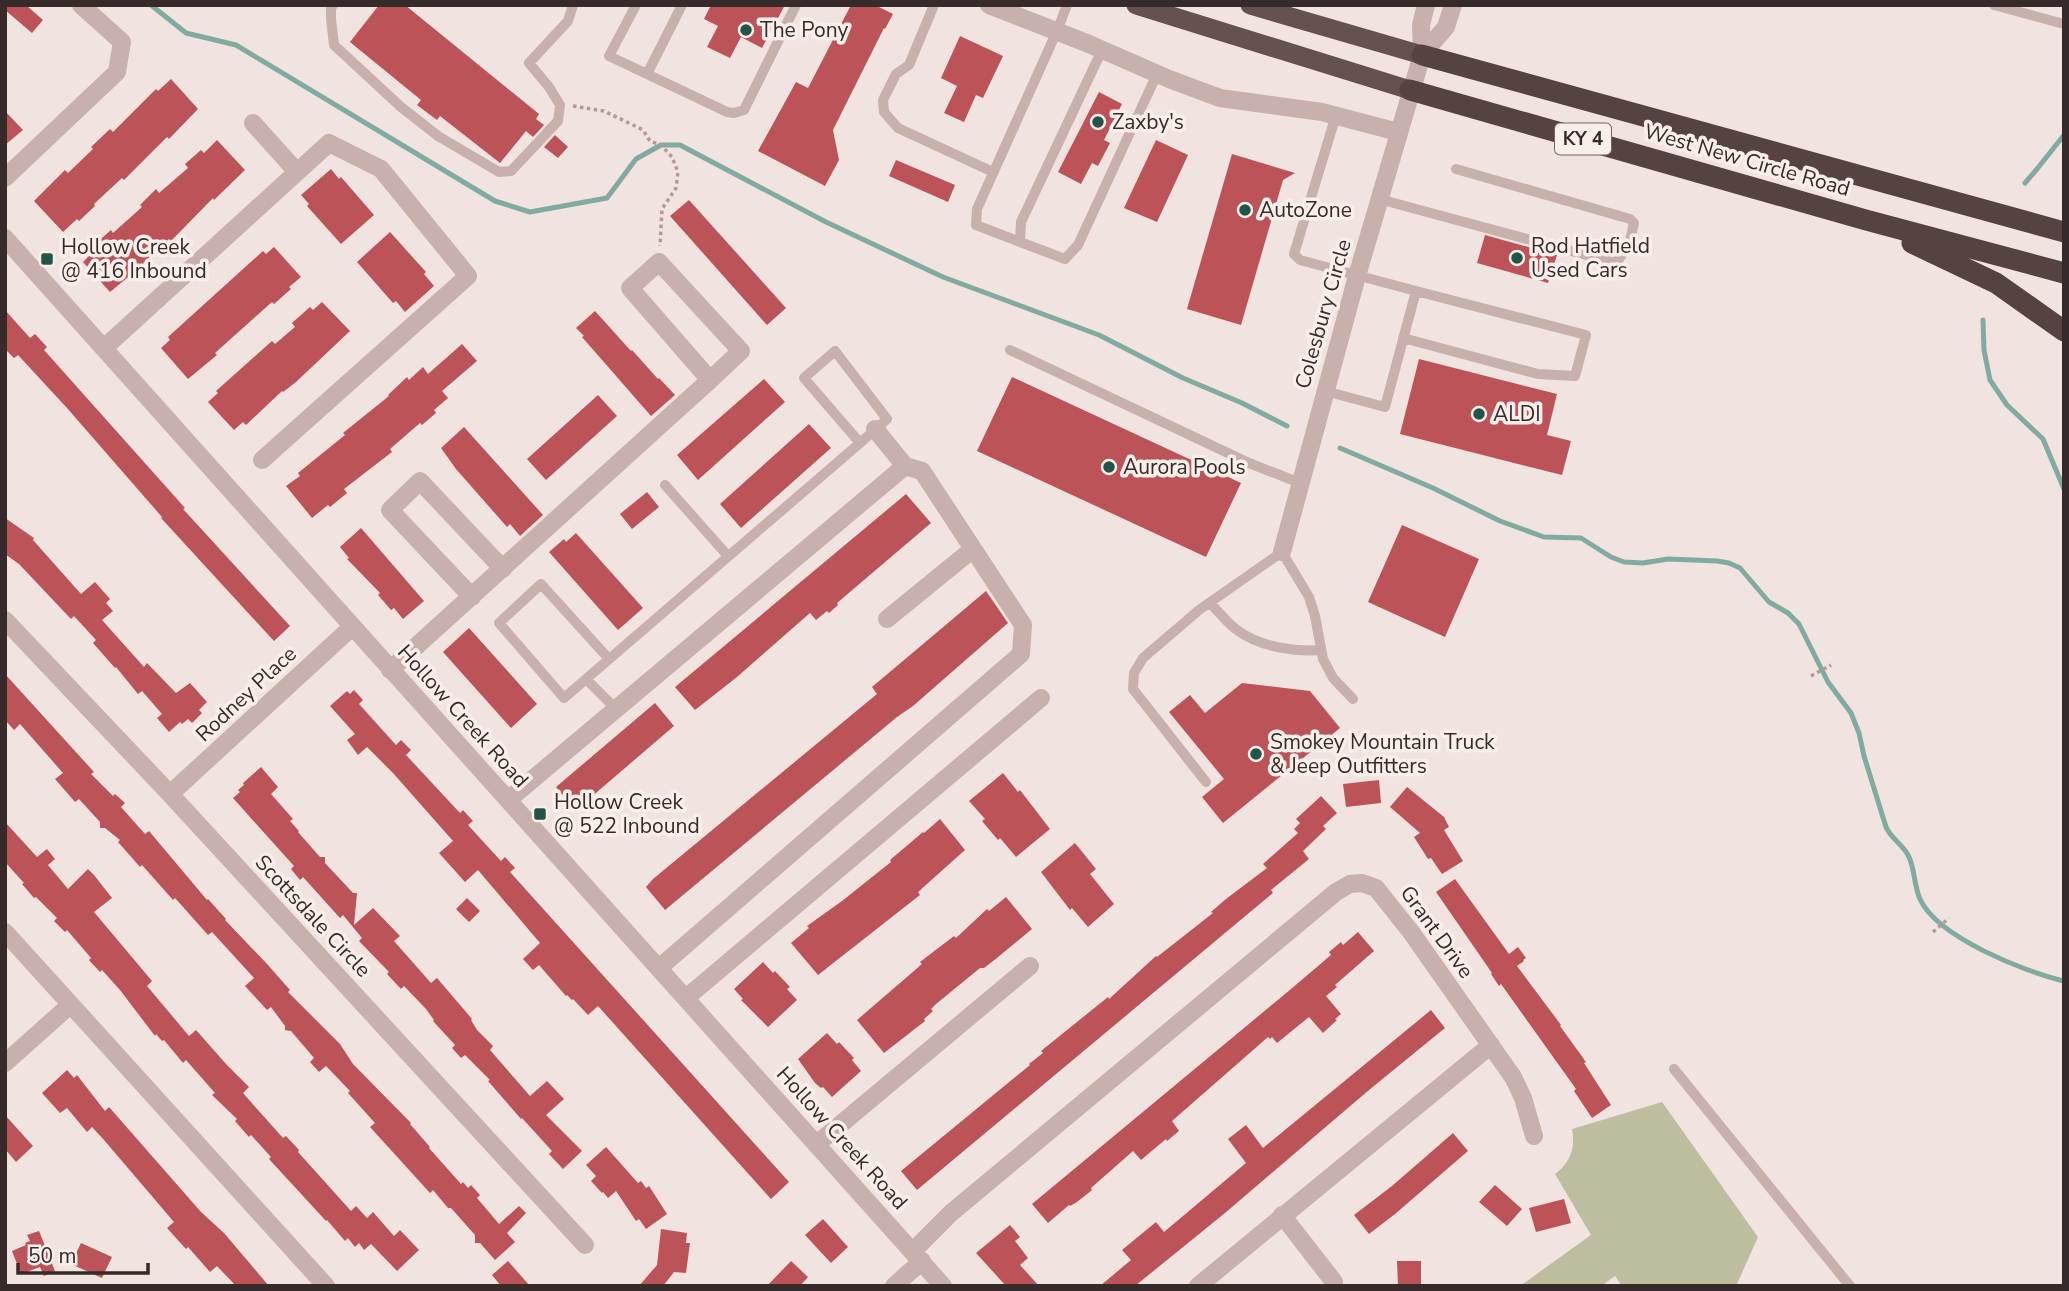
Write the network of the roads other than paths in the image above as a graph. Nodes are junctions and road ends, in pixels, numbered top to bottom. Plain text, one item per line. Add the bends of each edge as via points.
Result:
1 (81, 5) edge
2 (333, 5) edge
3 (573, 5) edge
4 (636, 5) edge
5 (682, 5) edge
6 (796, 5) edge
7 (934, 5) edge
8 (989, 5) edge
9 (1067, 5) edge
10 (1136, 5) edge
11 (1250, 5) edge
12 (1426, 5) edge
13 (1453, 5) edge
14 (1994, 5) edge
15 (2064, 24) edge
16 (1057, 31) junction
17 (1102, 50) junction
18 (1422, 55) junction
19 (647, 74) junction
20 (1157, 74) junction
21 (1410, 90) junction
22 (1336, 116) junction
23 (253, 123) dead end
24 (1398, 132) junction
25 (1456, 169) dead end
26 (297, 172) junction
27 (993, 172) junction
28 (5, 178) edge
29 (1379, 199) junction
30 (1866, 220) junction
31 (2064, 232) edge
32 (5, 238) edge
33 (1020, 242) junction
34 (2064, 273) edge
35 (1357, 275) junction
36 (1416, 291) junction
37 (2064, 331) edge
38 (1403, 338) junction
39 (104, 348) junction
40 (1010, 350) dead end
41 (710, 380) junction
42 (1325, 391) junction
43 (875, 429) junction
44 (860, 443) junction
45 (262, 460) dead end
46 (905, 466) junction
47 (1300, 483) junction
48 (665, 485) dead end
49 (973, 549) junction
50 (1282, 552) junction
51 (728, 556) junction
52 (503, 569) junction
53 (472, 597) junction
54 (1210, 603) junction
55 (887, 619) dead end
56 (5, 620) edge
57 (352, 627) junction
58 (1321, 650) junction
59 (609, 659) junction
60 (390, 670) junction
61 (586, 679) junction
62 (1041, 698) dead end
63 (1353, 699) dead end
64 (616, 709) junction
65 (1206, 782) dead end
66 (170, 794) junction
67 (508, 800) junction
68 (5, 932) edge
69 (1030, 966) dead end
70 (659, 968) junction
71 (686, 998) junction
72 (70, 1005) junction
73 (1491, 1045) junction
74 (5, 1063) edge
75 (1674, 1069) dead end
76 (1534, 1136) dead end
77 (817, 1144) junction
78 (1282, 1215) junction
79 (584, 1245) dead end
80 (917, 1256) junction
81 (1334, 1282) dead end
82 (326, 1286) edge
83 (894, 1286) edge
84 (943, 1286) edge
85 (1198, 1286) edge
86 (1850, 1286) edge

1 - 28 street via 122,42 117,72
2 - 3 lane via 334,45 438,136 499,172 511,171 558,121 560,106 529,63 568,21
4 - 19 lane via 609,56
5 - 19 lane
6 - 19 lane via 744,110 727,112
7 - 27 lane via 909,65 896,74 883,100 884,111 898,128
8 - 16 street
9 - 16 lane
10 - 21 highway, West New Circle Road / KY 4
11 - 18 highway, West New Circle Road / KY 4
12 - 18 street
13 - 18 street via 1446,27
14 - 15 lane
16 - 17 street
16 - 27 lane
17 - 20 street
17 - 33 lane via 1021,222
18 - 21 street, Colesbury Circle
18 - 31 highway, West New Circle Road / KY 4
20 - 22 street via 1220,98
20 - 33 lane via 1078,245 1065,260
21 - 24 street, Colesbury Circle
21 - 30 highway, West New Circle Road / KY 4
22 - 24 street
22 - 35 lane via 1294,254 1300,260
23 - 26 street
24 - 29 street, Colesbury Circle
25 - 29 lane via 1630,219 1634,223 1629,245 1616,263
26 - 39 street
26 - 45 street via 329,143 382,169 468,276
27 - 33 lane via 976,209 976,225
29 - 35 street, Colesbury Circle
30 - 34 highway, West New Circle Road / KY 4
30 - 37 highway via 1996,283
32 - 39 street, Hollow Creek Road
35 - 36 lane
35 - 42 street, Colesbury Circle
36 - 38 lane
36 - 38 lane via 1586,335 1575,376 1538,374
38 - 42 lane via 1385,407
39 - 57 street, Hollow Creek Road
40 - 47 lane
41 - 41 street via 741,351 659,262 630,288
41 - 52 street
42 - 47 street, Colesbury Circle
43 - 44 lane
43 - 44 lane via 887,419 835,351 804,378
43 - 46 street
44 - 51 lane
46 - 49 street via 922,471
46 - 64 street
47 - 50 street, Colesbury Circle
48 - 51 lane
49 - 55 street
49 - 70 street via 1023,625 1021,654
50 - 54 lane
50 - 58 lane via 1309,597
51 - 59 lane
52 - 53 street
52 - 53 street via 420,481 390,510
53 - 60 street
54 - 58 lane via 1238,631 1267,645 1304,652
54 - 65 lane via 1143,658 1134,673 1133,690
56 - 66 street, Scottsdale Circle
57 - 60 street, Hollow Creek Road
57 - 66 street, Rodney Place
58 - 63 lane via 1333,678
59 - 61 lane
59 - 61 lane via 541,584 499,623 564,698
60 - 67 street, Hollow Creek Road
61 - 64 lane
62 - 71 street
64 - 67 street
66 - 79 street, Scottsdale Circle
67 - 70 street, Hollow Creek Road
68 - 72 street
69 - 77 street
70 - 71 street, Hollow Creek Road
71 - 77 street, Hollow Creek Road
72 - 74 street
72 - 82 street
73 - 76 street, Grant Drive via 1524,1098
73 - 78 street
73 - 80 street, Grant Drive via 1387,900 1376,888 1350,884 951,1213
75 - 86 lane
77 - 80 street, Hollow Creek Road
78 - 81 street
78 - 85 street
80 - 83 street, Grant Drive
80 - 84 street, Hollow Creek Road

